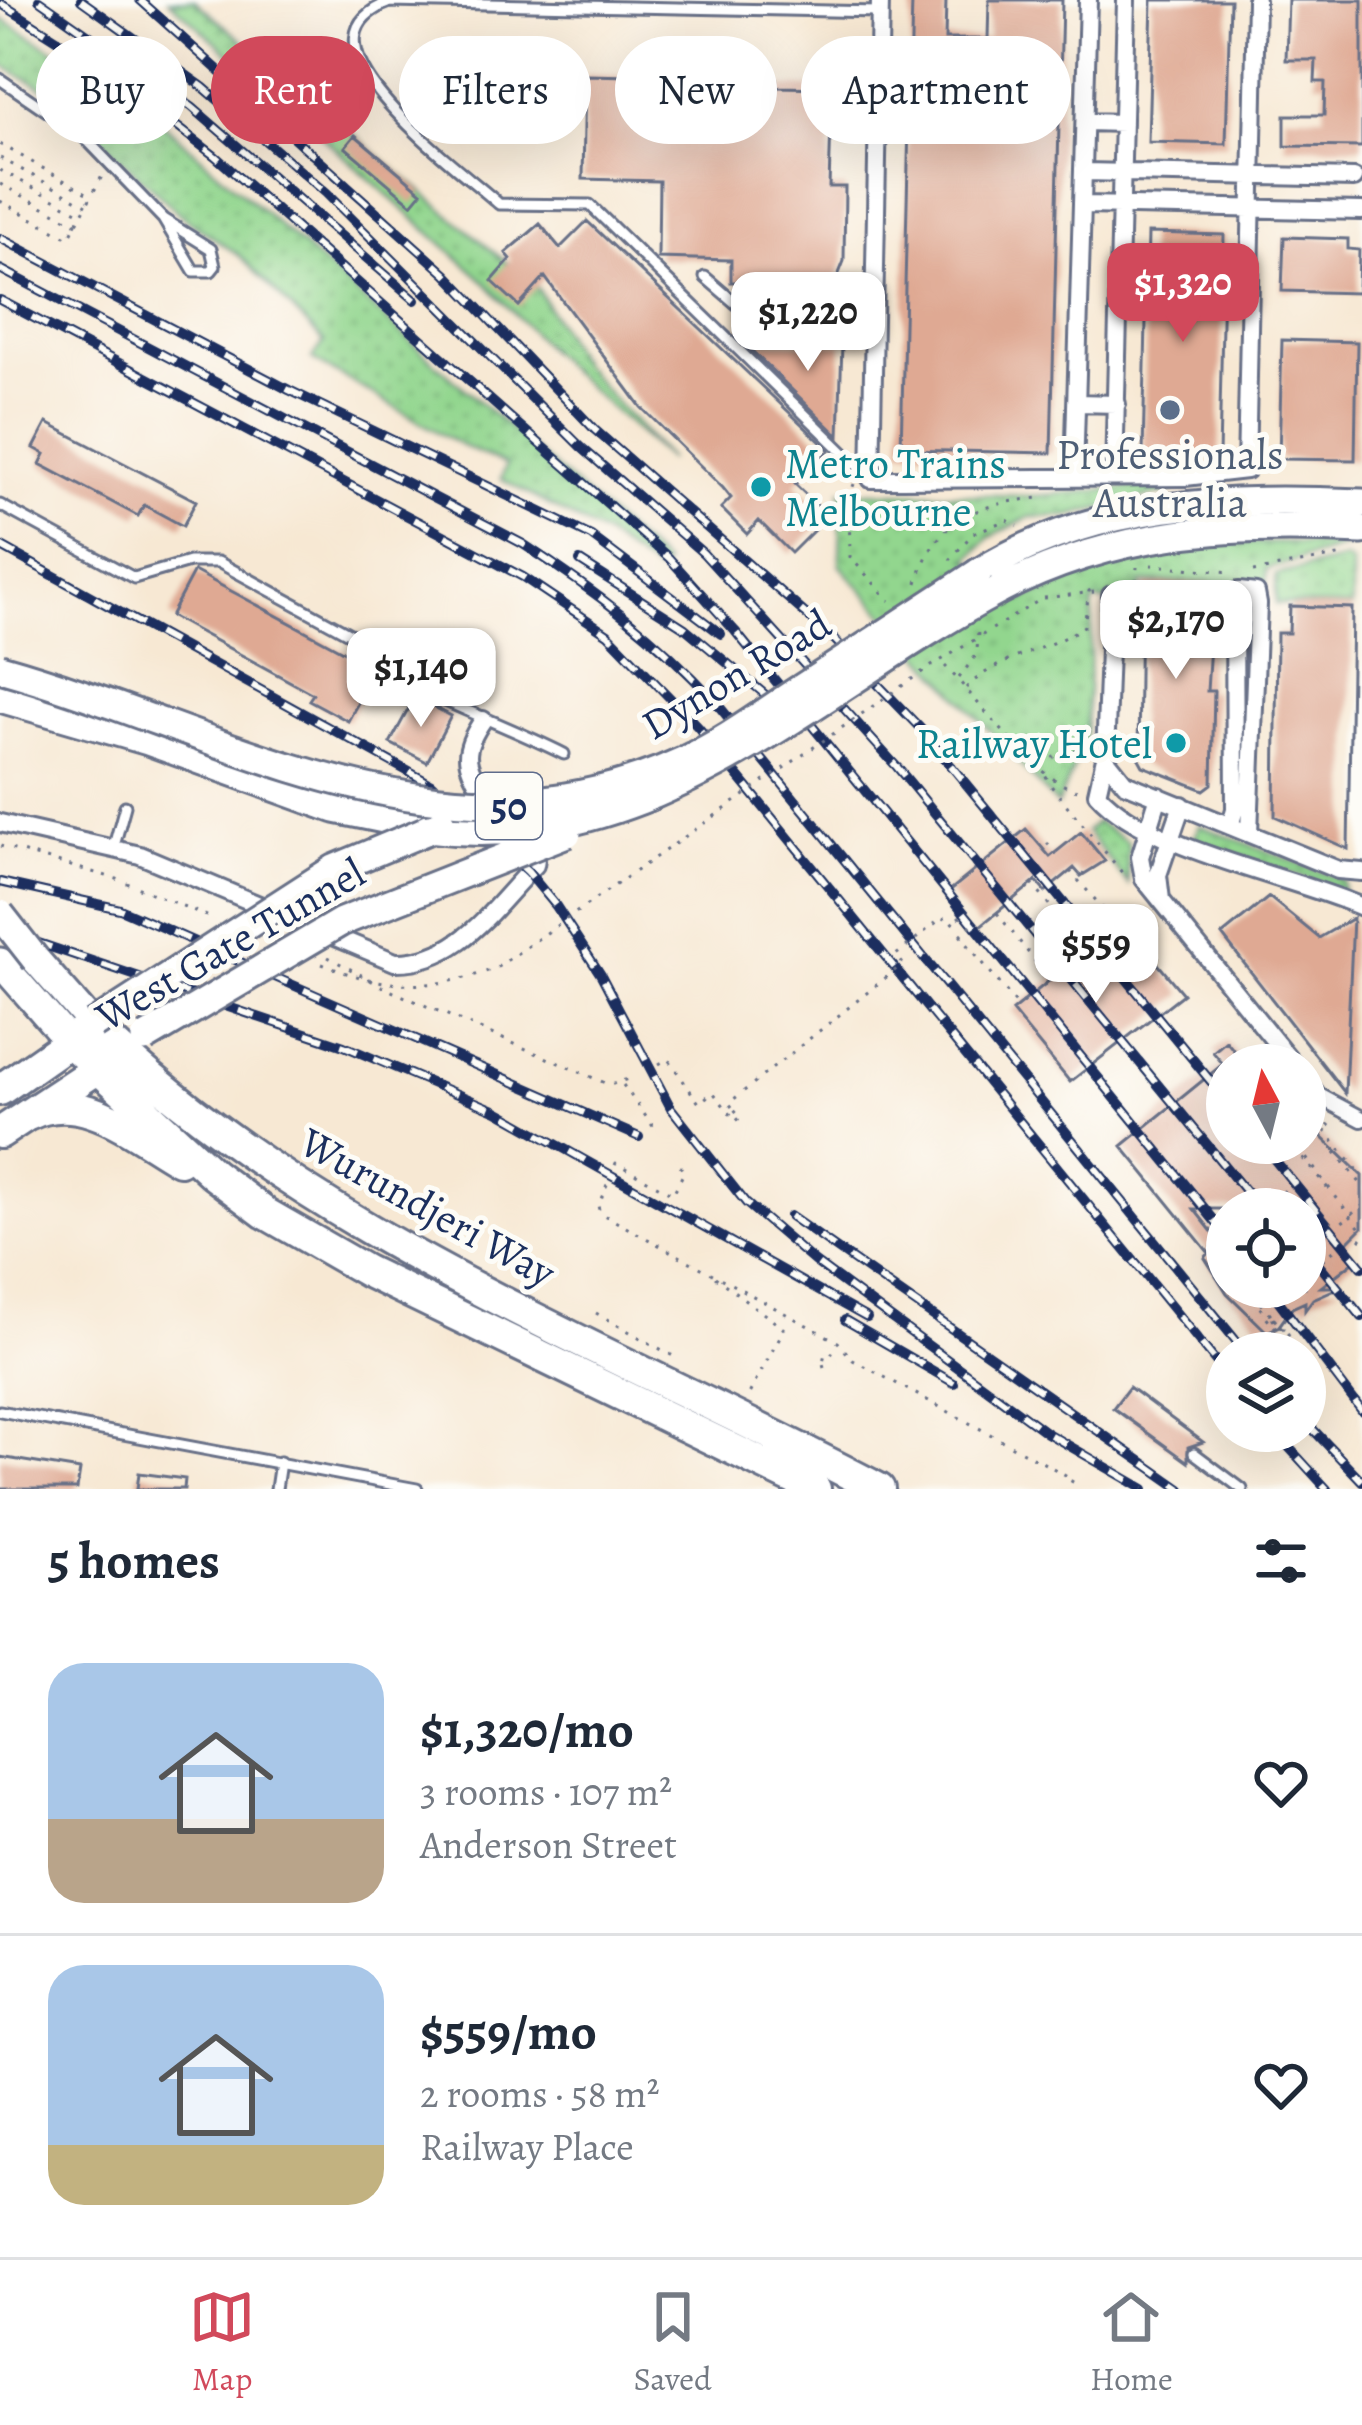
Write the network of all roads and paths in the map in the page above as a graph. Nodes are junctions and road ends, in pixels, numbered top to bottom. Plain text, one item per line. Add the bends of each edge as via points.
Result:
1 (1088, 0) edge
2 (1126, 0) edge
3 (1256, 0) edge
4 (880, 6) edge
5 (0, 79) edge
6 (1086, 122) junction
7 (1123, 123) junction
8 (0, 144) edge
9 (0, 158) edge
10 (0, 170) edge
11 (1085, 172) junction
12 (1122, 172) junction
13 (1254, 176) junction
14 (1354, 178) dead end
15 (0, 184) edge
16 (0, 201) edge
17 (87, 205) junction
18 (1085, 205) junction
19 (1120, 206) junction
20 (1254, 209) junction
21 (1362, 211) edge
22 (82, 214) junction
23 (163, 220) junction
24 (77, 224) junction
25 (705, 277) dead end
26 (874, 317) junction
27 (1077, 403) junction
28 (1117, 404) junction
29 (1074, 475) junction
30 (1114, 475) junction
31 (1052, 477) junction
32 (871, 479) junction
33 (900, 479) junction
34 (852, 485) dead end
35 (1362, 503) edge
36 (0, 505) edge
37 (850, 520) junction
38 (1028, 521) dead end
39 (1358, 541) edge
40 (950, 569) dead end
41 (935, 570) dead end
42 (988, 582) junction
43 (1089, 592) junction
44 (1111, 595) joint
45 (1135, 597) dead end
46 (895, 607) dead end
47 (978, 628) dead end
48 (940, 660) dead end
49 (945, 666) dead end
50 (0, 668) edge
51 (958, 679) junction
52 (966, 688) junction
53 (0, 698) edge
54 (483, 721) junction
55 (564, 754) dead end
56 (1105, 758) junction
57 (1040, 765) junction
58 (483, 791) dead end
59 (1097, 793) junction
60 (1159, 796) junction
61 (649, 799) junction
62 (528, 804) junction
63 (1182, 805) junction
64 (125, 806) dead end
65 (0, 823) edge
66 (1230, 826) junction
67 (428, 828) junction
68 (1147, 829) junction
69 (1249, 833) junction
70 (1170, 838) junction
71 (1047, 843) dead end
72 (114, 846) junction
73 (537, 851) dead end
74 (1058, 856) dead end
75 (1070, 871) dead end
76 (1362, 872) edge
77 (1033, 884) dead end
78 (1161, 901) junction
79 (1362, 907) edge
80 (997, 913) dead end
81 (0, 914) edge
82 (1094, 944) dead end
83 (1120, 944) dead end
84 (310, 948) dead end
85 (1086, 950) junction
86 (1077, 958) dead end
87 (0, 962) edge
88 (1061, 971) dead end
89 (1050, 980) junction
90 (1044, 985) dead end
91 (1028, 998) dead end
92 (81, 1033) junction
93 (1277, 1044) edge
94 (110, 1060) junction
95 (658, 1064) dead end
96 (0, 1090) edge
97 (1326, 1100) edge
98 (28, 1115) junction
99 (1362, 1119) edge
100 (655, 1129) dead end
101 (1326, 1132) edge
102 (0, 1133) edge
103 (1326, 1141) edge
104 (1306, 1164) edge
105 (680, 1166) dead end
106 (1362, 1176) edge
107 (1362, 1185) edge
108 (1290, 1186) dead end
109 (1287, 1188) edge
110 (231, 1189) junction
111 (1362, 1206) edge
112 (1349, 1216) junction
113 (1326, 1235) edge
114 (1361, 1236) edge
115 (1339, 1247) dead end
116 (1326, 1251) edge
117 (1329, 1255) junction
118 (1326, 1257) edge
119 (716, 1276) junction
120 (596, 1313) dead end
121 (1282, 1328) edge
122 (1295, 1329) dead end
123 (838, 1342) junction
124 (690, 1366) dead end
125 (824, 1367) dead end
126 (747, 1399) dead end
127 (0, 1411) edge
128 (1194, 1453) dead end
129 (280, 1462) junction
130 (276, 1489) edge
131 (417, 1489) edge
132 (814, 1489) edge
133 (879, 1489) edge
134 (1068, 1489) edge
135 (1241, 1489) edge

1 - 6 street
2 - 7 street
3 - 13 street
4 - 26 street
4 - 32 lane via 390,2 369,10 352,45 378,92 499,204 590,205
5 - 23 lane via 82,135
6 - 7 street
6 - 11 street
7 - 12 street
8 - 17 path via 92,196
9 - 17 path
10 - 22 path
11 - 12 street
11 - 18 street
12 - 13 street
12 - 19 street
13 - 14 street
13 - 20 street
15 - 24 path
16 - 24 path via 69,238
17 - 22 path
18 - 19 street
18 - 27 street
19 - 20 street
19 - 28 street
20 - 21 street
20 - 30 street via 1248,461 1240,472
22 - 24 path
23 - 23 lane via 194,271 211,271 211,249
25 - 26 lane via 747,313
26 - 32 street
27 - 28 street
27 - 29 street
28 - 30 street
29 - 30 street
29 - 31 street
31 - 33 street
31 - 41 path via 1052,497 988,504 953,524 929,547 920,572
32 - 33 street
33 - 37 path via 882,507
34 - 37 path
35 - 42 main road, Dynon Road / 50 via 1148,509 1068,530
36 - 54 lane via 134,578 199,561 224,564 406,665 398,679
37 - 46 path via 850,557
38 - 40 path via 984,526 953,553
39 - 42 main road, Dynon Road / 50 via 1227,527 1162,533
39 - 45 path via 1265,572 1137,565
42 - 61 main road, Dynon Road / 50, bridge via 762,742
42 - 62 main road, Dynon Road / 50, bridge via 687,760
43 - 44 path
43 - 48 path, bridge via 1042,598
43 - 52 path via 1084,626 1055,646 991,666
44 - 56 street
47 - 51 path via 977,654
49 - 51 path
50 - 62 main road, Dynon Road / 50, bridge via 351,786 464,806
51 - 52 path
52 - 57 path
53 - 67 main road, Dynon Road / 50 via 335,809
54 - 55 lane via 500,721
54 - 58 street via 466,759
56 - 57 path via 1067,748
56 - 59 street
56 - 60 street via 1125,783
57 - 59 path via 1068,789
59 - 68 street
60 - 63 street
60 - 68 street
61 - 67 main road, Dynon Road / 50, bridge via 534,827
61 - 94 main road, West Gate Tunnel, bridge via 341,922
62 - 67 main road, West Gate Tunnel, bridge
63 - 66 street
63 - 70 street
64 - 72 lane
65 - 72 street
66 - 69 street
66 - 69 street via 1234,600 1250,590 1258,604
67 - 92 main road, West Gate Tunnel, bridge via 304,886
68 - 70 street
68 - 78 street via 1141,872
69 - 76 street
70 - 78 street via 1158,875
70 - 79 street
71 - 74 path
72 - 73 street via 382,958 412,962 470,934 535,865
75 - 83 path via 1128,937
77 - 85 path
78 - 93 street
80 - 89 path
81 - 92 main road, Wurundjeri Way, bridge
82 - 85 path
84 - 100 path via 610,1085 625,1081
85 - 86 path
87 - 92 main road, Wurundjeri Way
88 - 89 path
89 - 90 path
91 - 95 path, bridge via 1018,1006 960,935 973,924 962,915 950,925 943,917 896,955 903,964 729,1103 741,1117 736,1121 713,1092 699,1103 668,1059
92 - 94 highway, Wurundjeri Way
92 - 96 highway, West Gate Tunnel
94 - 98 highway, West Gate Tunnel
94 - 110 highway, Wurundjeri Way
94 - 133 highway, Wurundjeri Way via 339,1210
97 - 99 street
98 - 102 highway, West Gate Tunnel
98 - 110 highway via 53,1104 80,1105
101 - 106 path
103 - 107 path
104 - 112 path
105 - 119 path via 673,1194 616,1163 600,1213
108 - 109 path
110 - 132 highway, Wurundjeri Way via 366,1271
111 - 112 path
112 - 113 path
112 - 114 path
115 - 117 path
116 - 117 path
117 - 118 path
119 - 123 path
119 - 126 path via 784,1329
120 - 124 path
121 - 122 path via 1287,1335
123 - 125 path via 829,1359 821,1358
123 - 134 path via 854,1360 1073,1479
127 - 129 lane
128 - 135 lane
129 - 130 lane
129 - 131 lane

